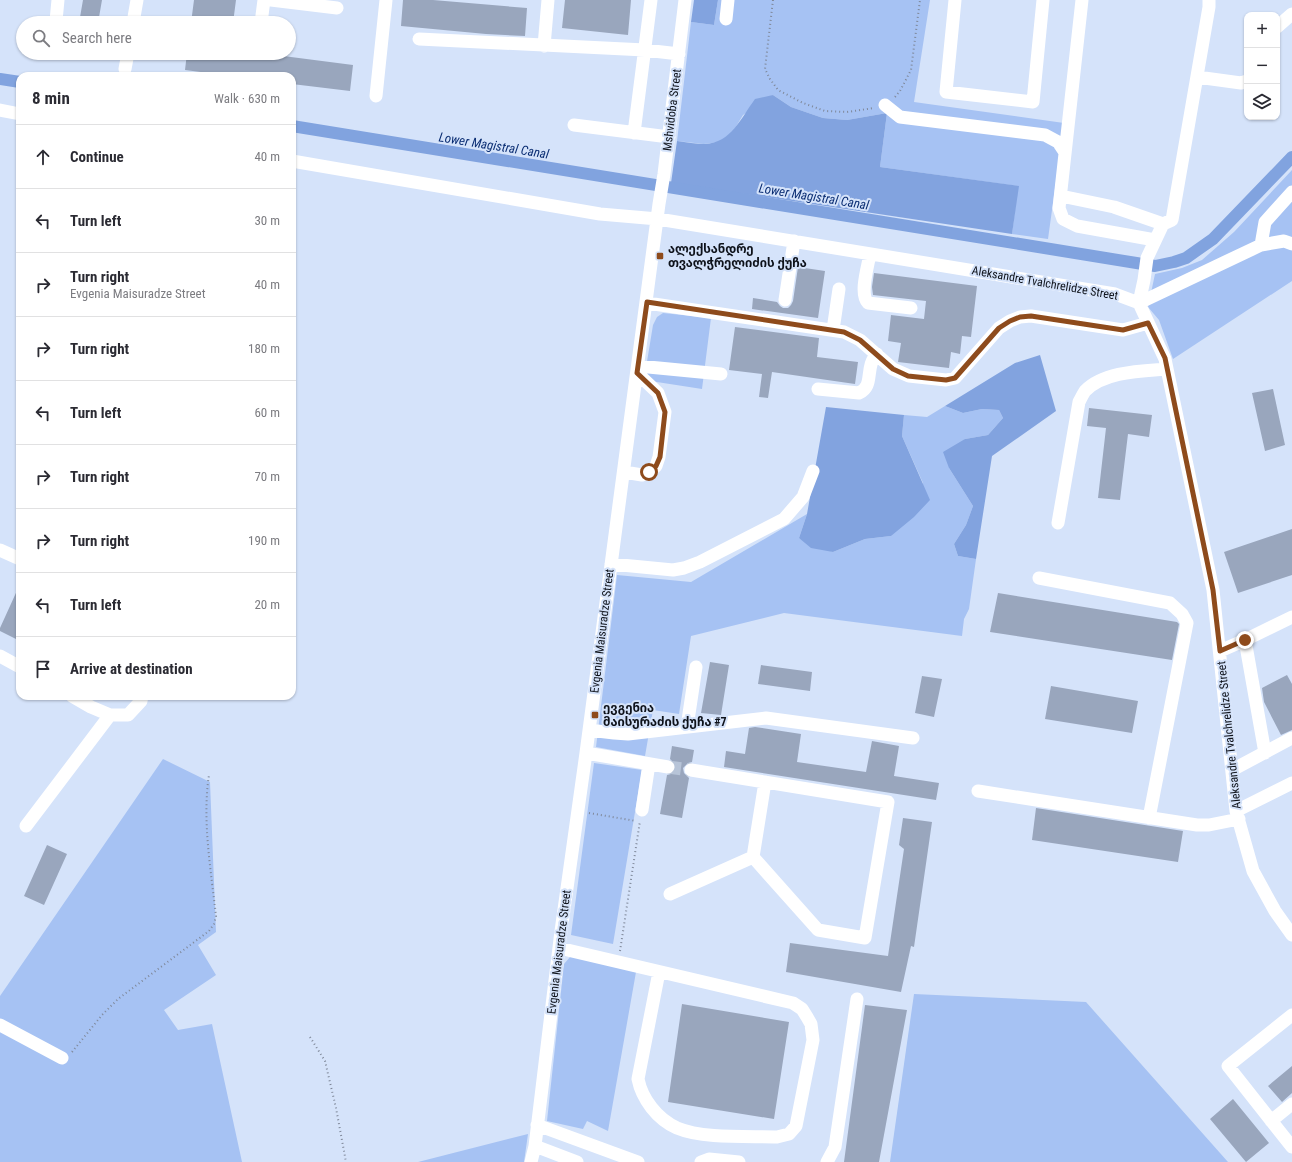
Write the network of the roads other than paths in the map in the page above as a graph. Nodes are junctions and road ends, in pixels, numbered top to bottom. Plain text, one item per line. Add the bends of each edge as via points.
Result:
1 (58, 0) edge
2 (137, 0) edge
3 (264, 0) edge
4 (271, 0) edge
5 (386, 0) edge
6 (548, 0) edge
7 (651, 0) edge
8 (685, 0) edge
9 (728, 0) edge
10 (955, 0) edge
11 (1043, 0) edge
12 (1082, 0) edge
13 (1209, 0) edge
14 (337, 8) dead end
15 (1292, 14) edge
16 (56, 16) edge
17 (134, 16) edge
18 (263, 16) edge
19 (726, 19) dead end
20 (1280, 24) edge
21 (419, 39) dead end
22 (544, 46) junction
23 (645, 50) junction
24 (679, 54) junction
25 (127, 60) edge
26 (125, 69) dead end
27 (1197, 76) junction
28 (1244, 82) edge
29 (376, 96) dead end
30 (885, 105) road end
31 (0, 110) edge
32 (16, 113) edge
33 (574, 125) dead end
34 (634, 133) junction
35 (669, 137) junction
36 (1064, 151) junction
37 (296, 162) edge
38 (1061, 196) junction
39 (1290, 199) edge
40 (658, 219) junction
41 (1163, 224) junction
42 (1155, 240) junction
43 (794, 241) junction
44 (1292, 244) edge
45 (1261, 245) junction
46 (870, 254) junction
47 (839, 289) dead end
48 (785, 300) dead end
49 (647, 302) junction
50 (1139, 303) junction
51 (911, 308) dead end
52 (1148, 323) junction
53 (833, 330) junction
54 (877, 354) junction
55 (1167, 369) junction
56 (638, 370) junction
57 (721, 374) dead end
58 (818, 388) dead end
59 (813, 471) dead end
60 (624, 472) junction
61 (1058, 523) dead end
62 (0, 550) edge
63 (16, 557) edge
64 (611, 564) junction
65 (1039, 578) dead end
66 (1292, 617) edge
67 (1245, 640) junction
68 (1220, 651) junction
69 (0, 656) edge
70 (16, 665) edge
71 (696, 667) dead end
72 (79, 700) edge
73 (141, 700) edge
74 (110, 715) junction
75 (687, 727) junction
76 (589, 730) junction
77 (913, 738) dead end
78 (1292, 738) edge
79 (1265, 753) junction
80 (586, 754) junction
81 (649, 764) junction
82 (668, 767) tunnel mouth
83 (691, 770) tunnel mouth
84 (1232, 770) junction
85 (765, 782) junction
86 (1292, 783) edge
87 (978, 791) dead end
88 (1237, 815) junction
89 (641, 816) road end
90 (1149, 818) junction
91 (26, 826) dead end
92 (753, 857) junction
93 (670, 894) dead end
94 (1292, 934) edge
95 (559, 948) junction
96 (659, 972) junction
97 (857, 998) dead end
98 (1292, 1015) edge
99 (0, 1025) edge
100 (62, 1058) road end
101 (1292, 1104) edge
102 (1271, 1121) junction
103 (537, 1125) junction
104 (535, 1146) junction
105 (1292, 1147) edge
106 (531, 1162) edge
107 (577, 1162) edge
108 (638, 1162) edge
109 (701, 1162) edge
110 (739, 1162) edge
111 (827, 1162) edge

1 - 16 street
2 - 17 street
3 - 18 street
4 - 14 street
5 - 29 street
6 - 22 street
7 - 23 street
8 - 24 street, Mshvidoba Street
9 - 19 street
10 - 11 street via 946,92 1033,102
12 - 36 street
13 - 27 street
15 - 20 street
21 - 22 street
22 - 23 street
23 - 24 street
23 - 34 street
24 - 35 street, Mshvidoba Street
25 - 26 street
27 - 28 street
27 - 41 street via 1172,220
30 - 36 street via 900,117 1045,135 1058,142
31 - 32 street
33 - 34 street
34 - 35 street
35 - 40 street, Mshvidoba Street
36 - 38 street
37 - 40 street, Aleksandre Tvalchrelidze Street via 600,214
38 - 41 street via 1114,207
38 - 42 street via 1059,208 1063,219 1077,226
39 - 45 street via 1265,222
40 - 43 street, Aleksandre Tvalchrelidze Street
40 - 49 street, Evgenia Maisuradze Street
41 - 42 street
42 - 50 street via 1146,258
43 - 46 street, Aleksandre Tvalchrelidze Street
43 - 48 street
44 - 45 street via 1284,241
45 - 50 street
46 - 50 street, Aleksandre Tvalchrelidze Street via 1115,294
46 - 51 street via 864,292 868,303
47 - 53 street
49 - 53 street
49 - 56 street, Evgenia Maisuradze Street
50 - 52 street, Aleksandre Tvalchrelidze Street
52 - 54 street via 1123,330 1031,316 1020,317 999,328 955,378 946,380 908,376 893,369
52 - 55 street, Aleksandre Tvalchrelidze Street via 1165,358
53 - 54 street via 860,340
54 - 58 street via 871,361 864,391 859,393
55 - 61 street via 1126,372 1101,380 1086,391 1079,402
55 - 68 street, Aleksandre Tvalchrelidze Street via 1213,590
56 - 57 street
56 - 60 street, Evgenia Maisuradze Street
56 - 60 street via 658,393 665,412 660,457 656,466 642,475
59 - 64 street via 804,497 784,519 700,562 673,570
60 - 64 street, Evgenia Maisuradze Street
62 - 63 street
64 - 76 street, Evgenia Maisuradze Street
65 - 90 street via 1170,603 1182,614 1186,624
66 - 67 street
67 - 68 street
67 - 79 street
68 - 84 street, Aleksandre Tvalchrelidze Street
69 - 70 street
71 - 75 street
72 - 74 street
73 - 74 street via 128,715
74 - 91 street
75 - 76 street via 628,734
75 - 77 street via 766,718
76 - 80 street, Evgenia Maisuradze Street
78 - 79 street
79 - 84 street
80 - 81 street
80 - 95 street, Evgenia Maisuradze Street
81 - 82 street
81 - 89 street
83 - 85 street
84 - 88 street, Aleksandre Tvalchrelidze Street
85 - 92 street
85 - 92 street via 888,802 865,938 818,930
86 - 88 street
87 - 90 street
88 - 90 street via 1209,825
88 - 94 street, Aleksandre Tvalchrelidze Street via 1253,871 1275,911
92 - 93 street
95 - 96 street
95 - 103 street, Evgenia Maisuradze Street
96 - 96 street via 793,1003 802,1009 811,1024 813,1040 796,1126 789,1134 777,1137 701,1134 676,1127 650,1106 641,1092 638,1079
97 - 111 street via 835,1147
98 - 102 street via 1228,1066
99 - 100 street
101 - 102 street
102 - 105 street
103 - 104 street, Evgenia Maisuradze Street
103 - 108 street
104 - 106 street, Evgenia Maisuradze Street
104 - 107 street
109 - 110 street via 709,1159

